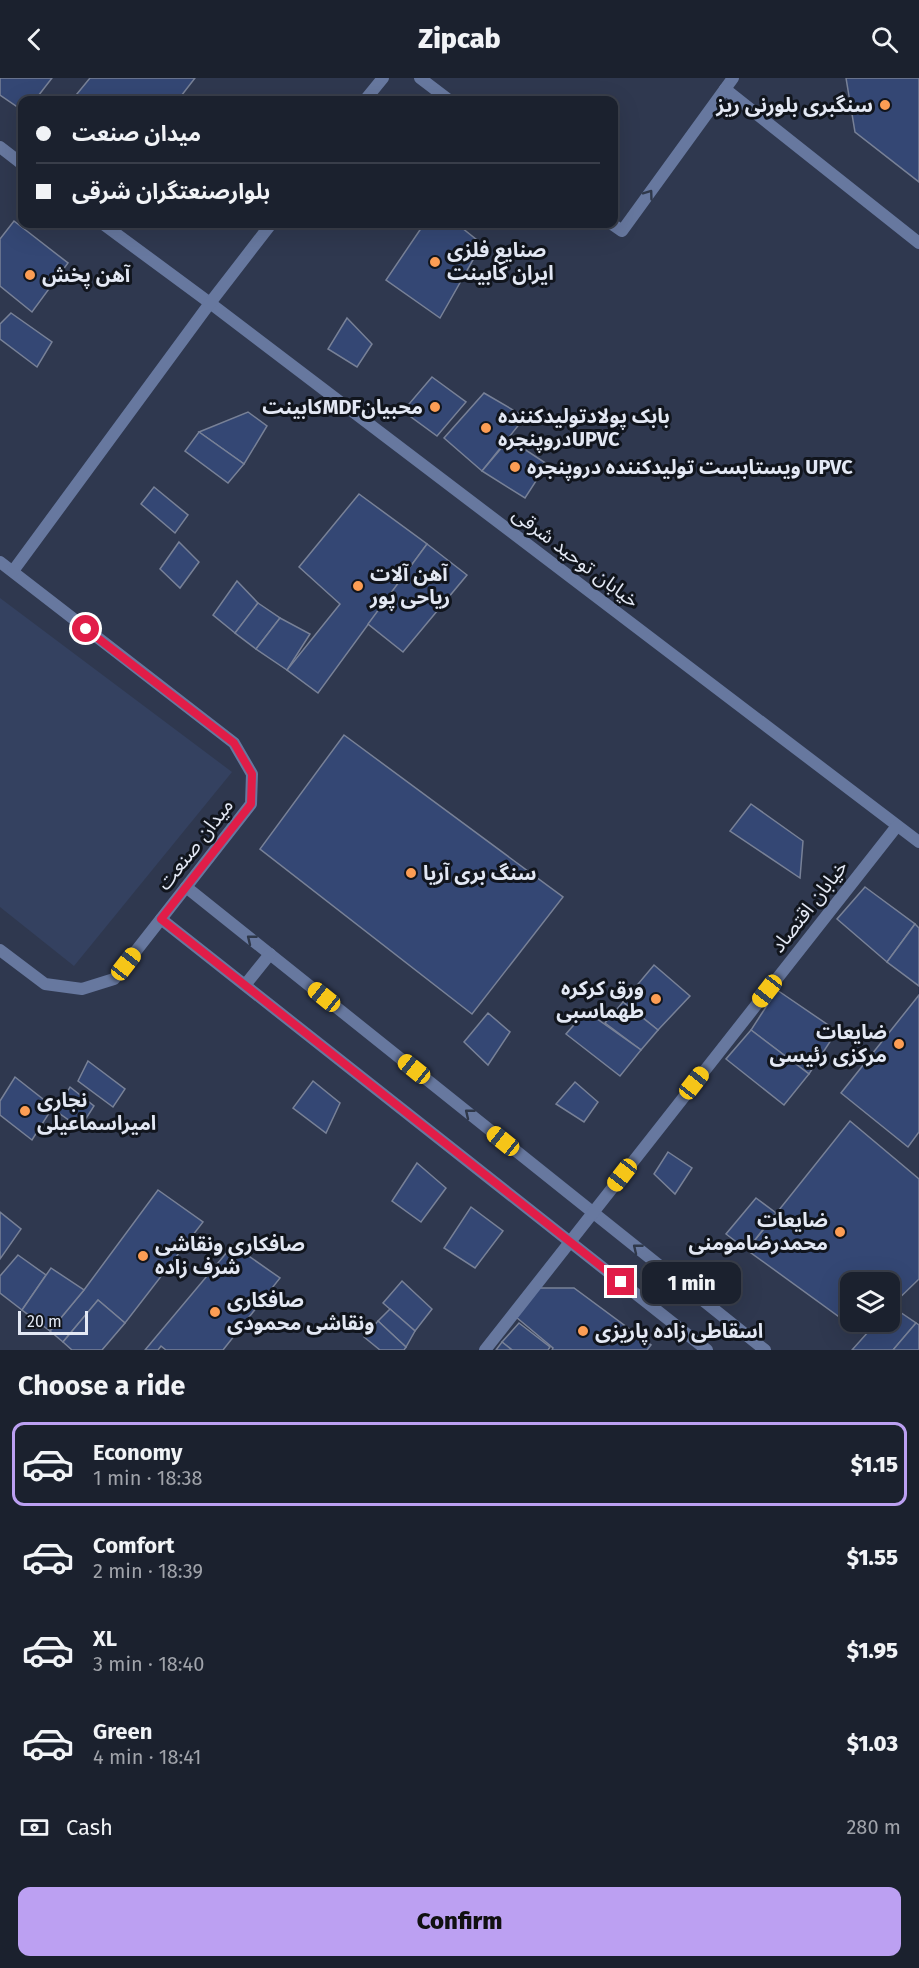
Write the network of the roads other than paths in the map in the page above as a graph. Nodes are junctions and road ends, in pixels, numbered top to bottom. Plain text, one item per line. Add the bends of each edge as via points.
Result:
1 (383, 78) edge
2 (420, 78) edge
3 (733, 78) edge
4 (725, 89) junction
5 (368, 96) edge
6 (444, 96) edge
7 (0, 147) edge
8 (18, 161) edge
9 (108, 228) edge
10 (268, 228) edge
11 (618, 228) edge
12 (919, 243) edge
13 (210, 303) junction
14 (0, 562) edge
15 (13, 571) junction
16 (897, 825) junction
17 (919, 842) edge
18 (186, 887) junction
19 (161, 919) junction
20 (0, 950) edge
21 (270, 954) junction
22 (245, 985) junction
23 (593, 1212) junction
24 (570, 1242) junction
25 (485, 1350) edge
26 (707, 1350) edge
27 (765, 1350) edge

1 - 5 street
2 - 6 street
3 - 4 street
11 -> 4 street via 622,231
4 - 12 street
7 - 8 street
9 - 13 street, خیابان توحید شرقی
10 - 13 street
13 - 15 street
13 - 16 street, خیابان توحید شرقی
14 - 15 street, میدان صنعت
15 - 18 street, میدان صنعت via 234,743 252,774 251,804
16 - 17 street, خیابان توحید شرقی
16 - 23 street, خیابان اقتصاد
18 - 19 street, میدان صنعت
21 -> 18 street
19 - 20 street, میدان صنعت via 114,979 82,989 45,984
19 - 22 street
21 - 22 street
23 -> 21 street
22 - 24 street
23 - 24 street, خیابان اقتصاد
27 -> 23 street
24 - 25 street, خیابان اقتصاد
24 - 26 street

